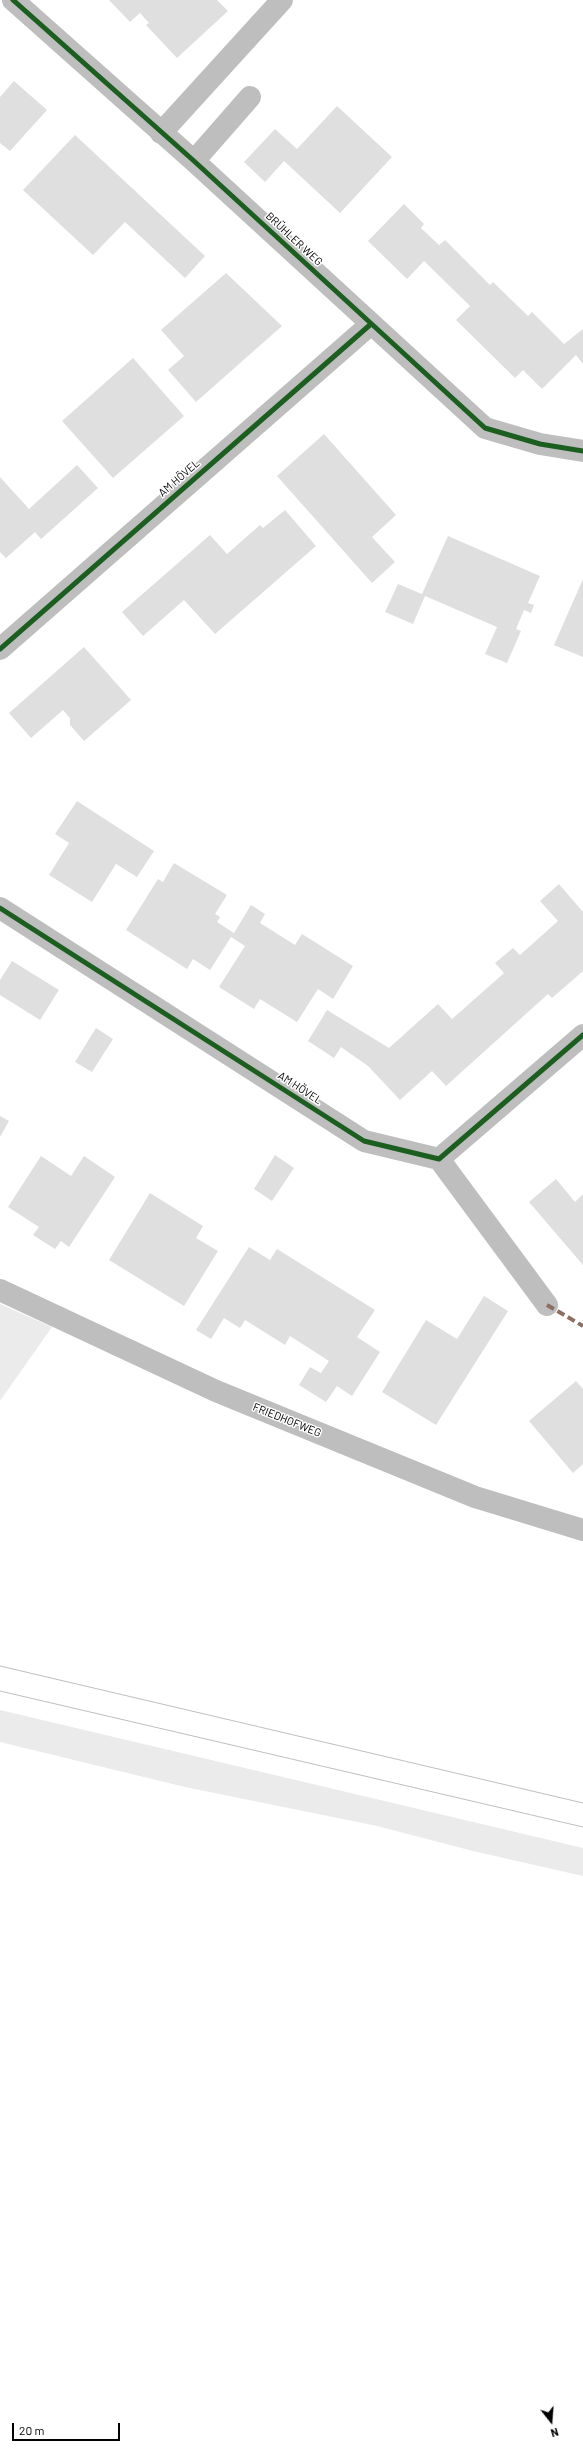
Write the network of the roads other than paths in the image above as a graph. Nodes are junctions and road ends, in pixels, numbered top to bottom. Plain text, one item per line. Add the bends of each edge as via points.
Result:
1 (13, 0) edge
2 (282, 0) edge
3 (250, 97) dead end
4 (161, 133) junction
5 (194, 161) junction
6 (371, 324) junction
7 (583, 451) edge
8 (0, 649) edge
9 (0, 908) edge
10 (583, 1035) edge
11 (439, 1159) junction
12 (0, 1290) edge
13 (547, 1305) dead end
14 (583, 1530) edge

1 - 4 street, BRÜHLER WEG
2 - 4 street
3 - 5 street
4 - 5 street, BRÜHLER WEG
5 - 6 street, BRÜHLER WEG
6 - 7 street, BRÜHLER WEG via 485,428 540,444
6 - 8 street, AM HÖVEL
9 - 11 street, AM HÖVEL via 364,1141
10 - 11 street
11 - 13 street
12 - 14 street, FRIEDHOFWEG via 216,1391 475,1497

